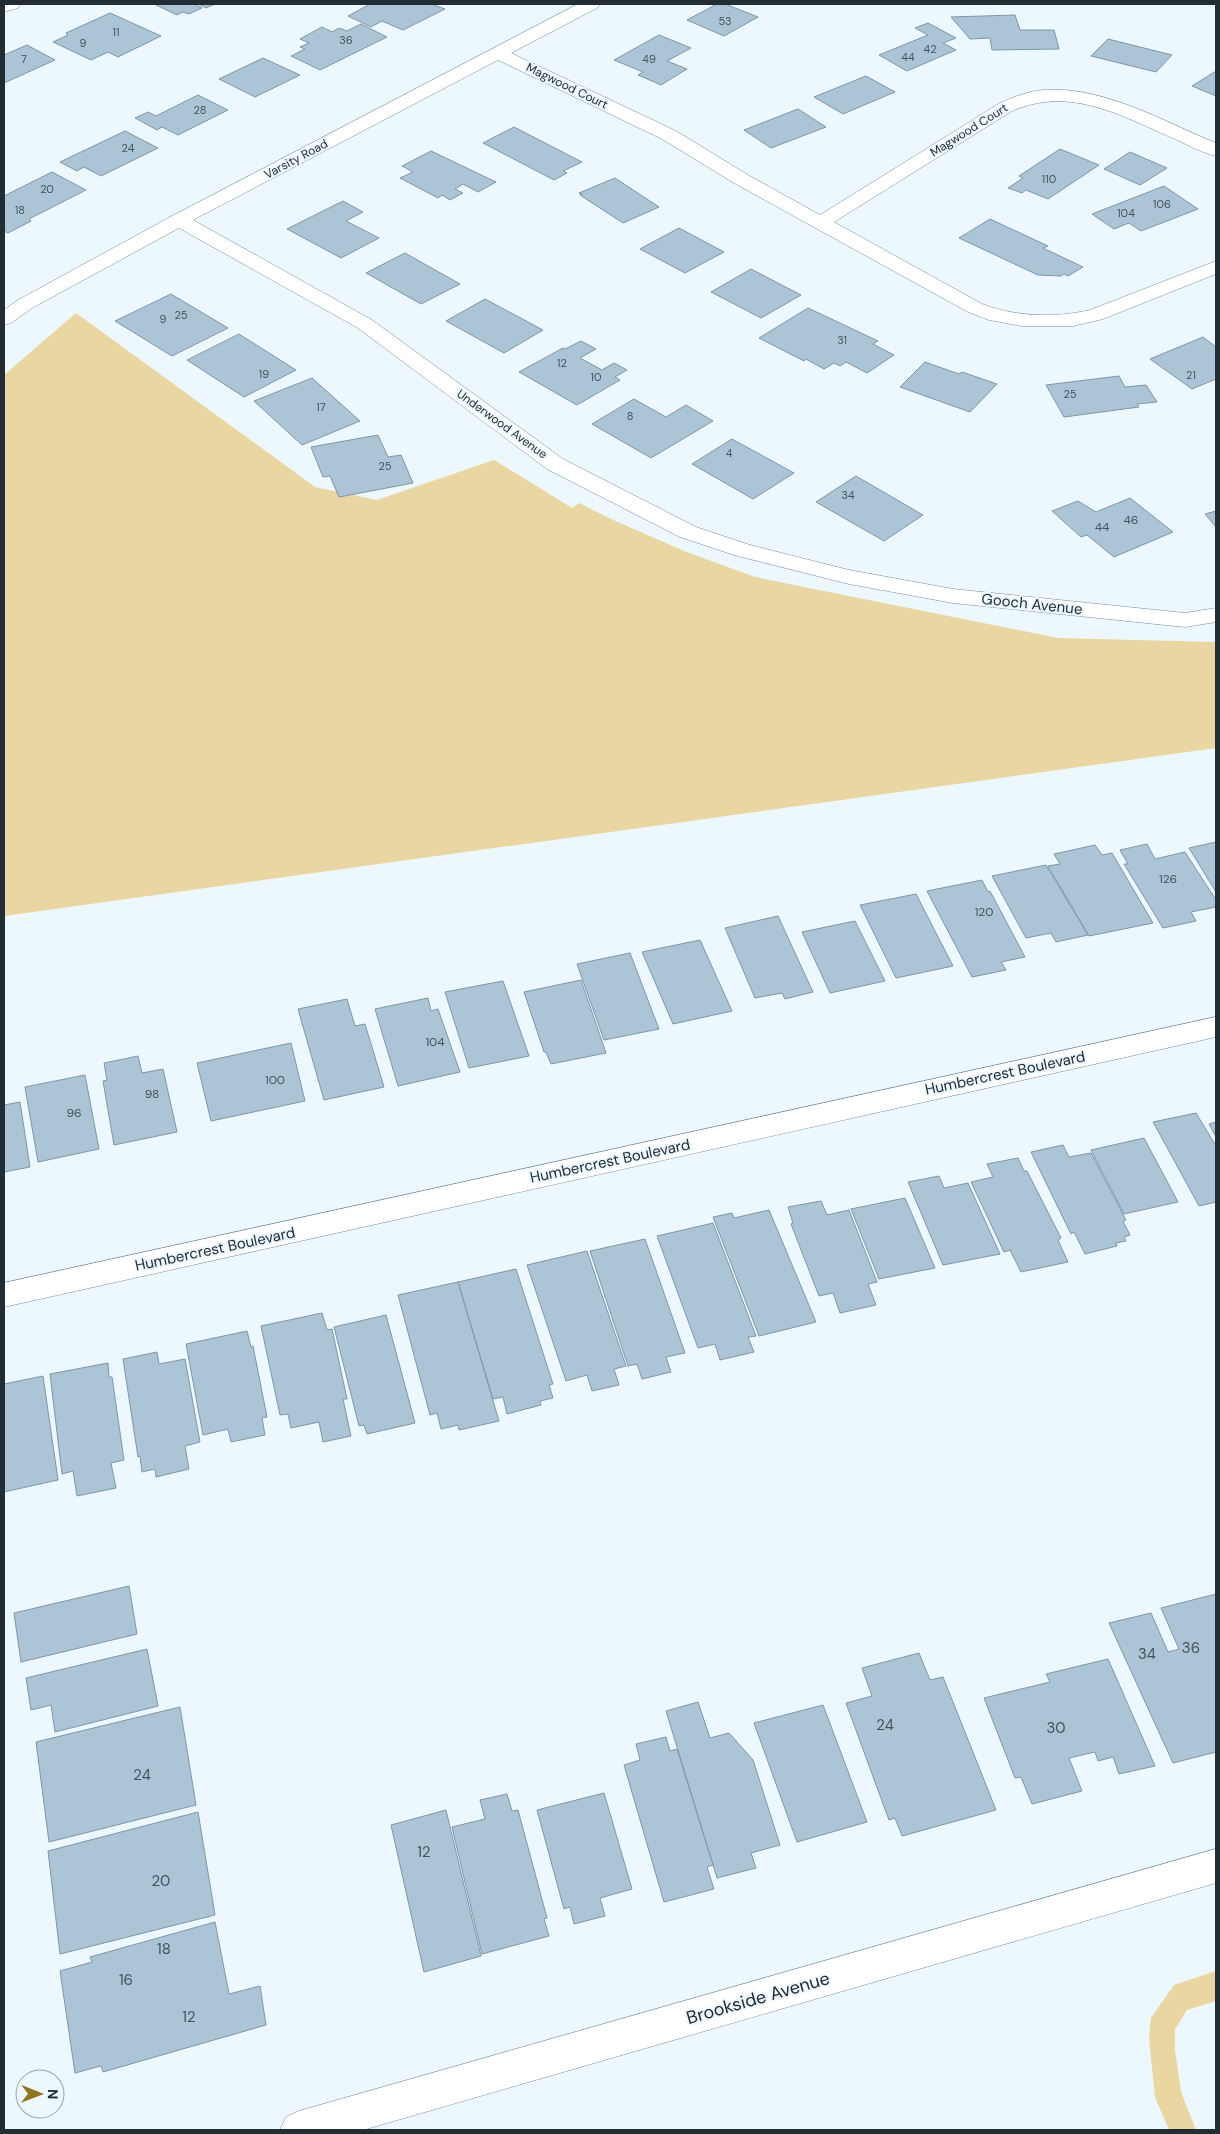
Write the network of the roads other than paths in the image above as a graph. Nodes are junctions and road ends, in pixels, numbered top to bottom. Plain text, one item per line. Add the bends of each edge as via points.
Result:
1 (12, 4) edge
2 (591, 4) edge
3 (4, 7) edge
4 (498, 53) junction
5 (1216, 150) edge
6 (179, 220) junction
7 (820, 223) junction
8 (1216, 266) edge
9 (4, 318) edge
10 (849, 577) joint
11 (1216, 615) edge
12 (1216, 1027) edge
13 (4, 1295) edge
14 (1216, 1866) edge
15 (299, 2130) edge

1 - 3 street
2 - 4 street, Varsity Road
4 - 6 street, Varsity Road
4 - 7 street, Magwood Court via 669,135
5 - 7 street, Magwood Court via 1097,100 1068,95 1028,98 1006,107
6 - 9 street, Varsity Road
6 - 10 street, Underwood Avenue via 365,324 555,464 688,532 742,550
7 - 8 street, Magwood Court via 975,308 996,316 1022,320 1060,321 1091,316
10 - 11 street, Gooch Avenue via 953,596 1185,620
12 - 13 street, Humbercrest Boulevard
14 - 15 street, Brookside Avenue

